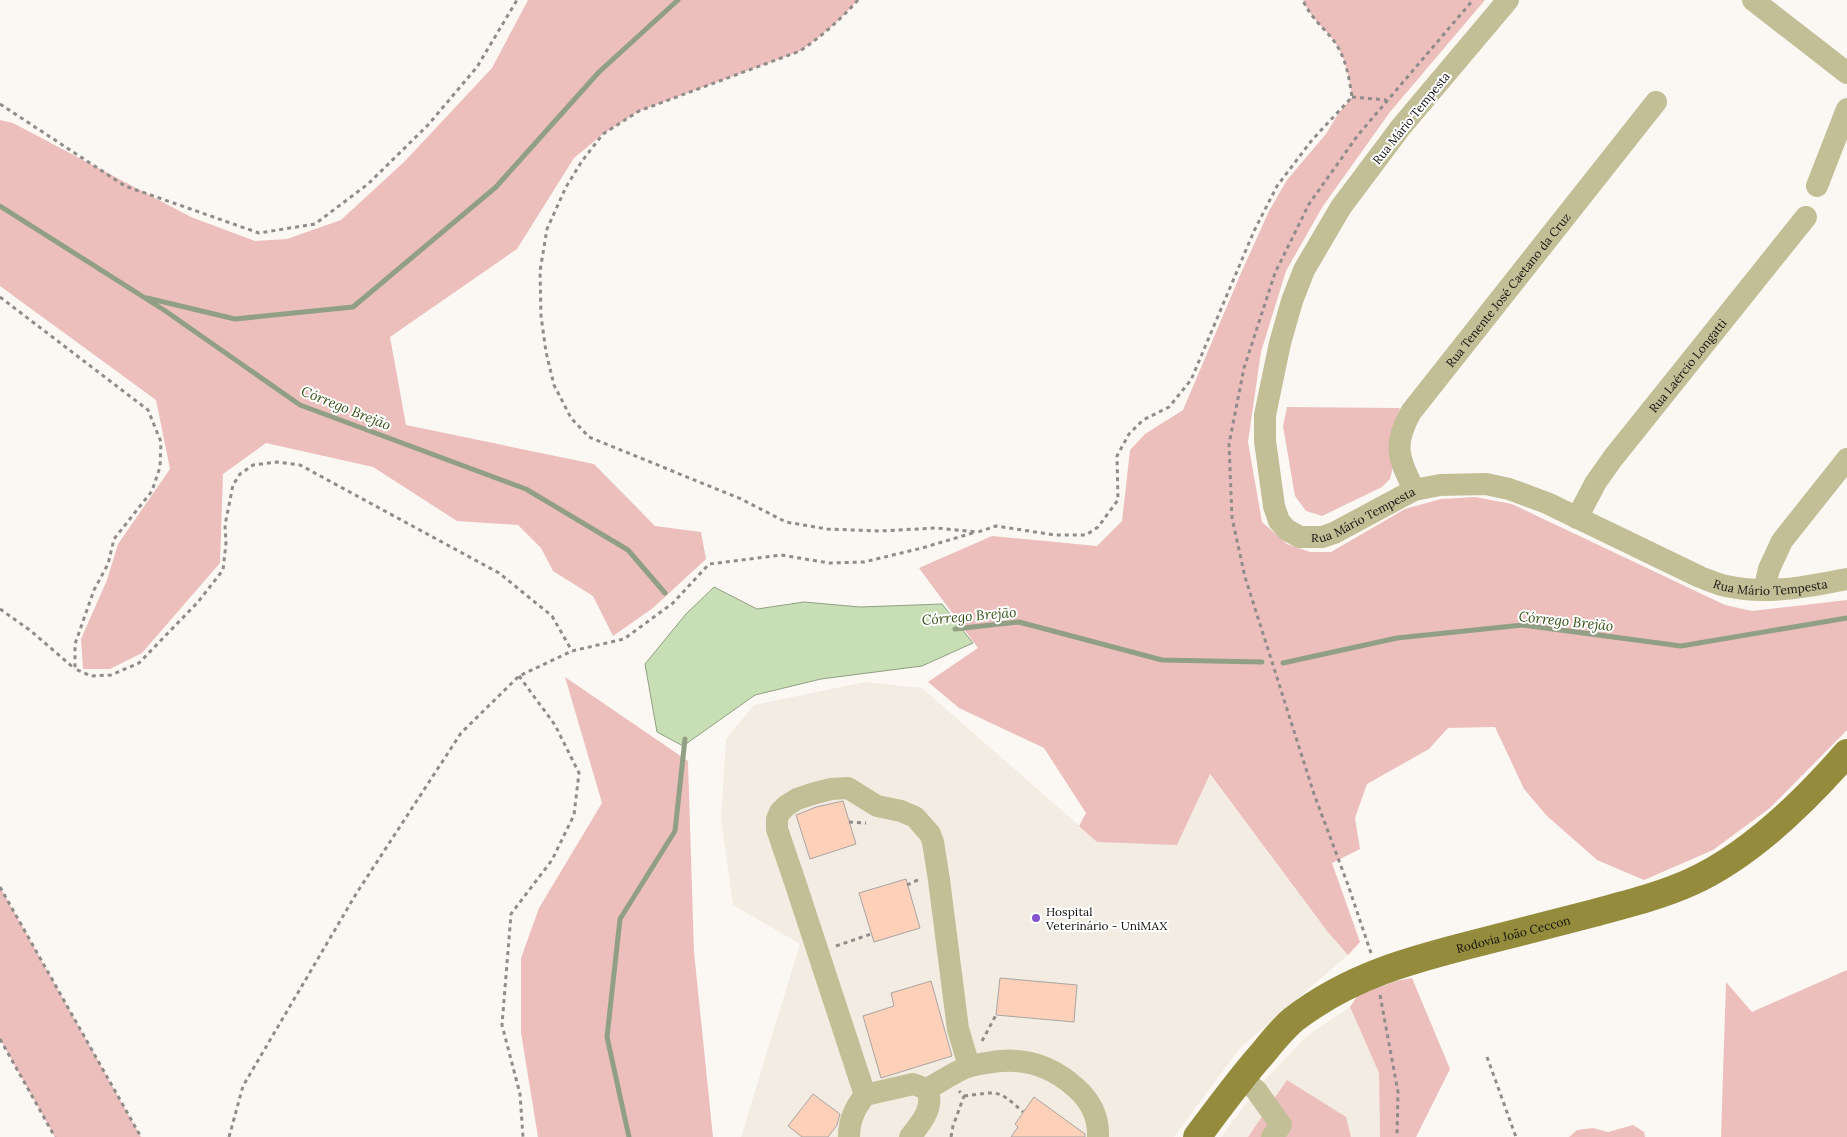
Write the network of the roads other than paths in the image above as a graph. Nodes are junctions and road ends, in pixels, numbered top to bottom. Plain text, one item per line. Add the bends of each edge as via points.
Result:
1 (1508, 0) edge
2 (1753, 0) edge
3 (1847, 73) edge
4 (1656, 102) dead end
5 (1847, 109) edge
6 (1817, 186) dead end
7 (1806, 218) dead end
8 (1847, 459) edge
9 (1414, 490) junction
10 (1577, 518) junction
11 (1847, 579) edge
12 (1764, 590) junction
13 (1847, 752) edge
14 (969, 1066) junction
15 (1241, 1078) junction
16 (927, 1089) junction
17 (865, 1095) junction
18 (849, 1137) edge
19 (910, 1137) edge
20 (1098, 1137) edge
21 (1197, 1137) edge
22 (1272, 1137) edge

1 - 9 street, Rua Mário Tempesta via 1401,127 1340,207 1304,270 1292,301 1265,415 1265,441 1274,506 1279,521 1300,537 1322,537 1334,533
2 - 3 street
4 - 9 street, Rua Tenente José Caetano da Cruz via 1410,412 1399,439 1400,457
5 - 6 street
7 - 10 street, Rua Laércio Longatti via 1613,458
8 - 12 street via 1782,541 1769,569
9 - 10 street, Rua Mário Tempesta via 1440,485 1486,484 1509,488
10 - 12 street, Rua Mário Tempesta via 1700,577 1726,586
11 - 12 street, Rua Mário Tempesta via 1809,587
13 - 15 main road, Rodovia João Ceccon via 1800,802 1760,838 1693,882 1644,900 1433,954 1376,972 1338,990 1292,1020
14 - 16 street
14 - 17 street via 958,1029 930,834 915,817 877,806 844,787 831,789 797,799 786,806 777,819 777,830
14 - 20 street via 1014,1060 1046,1067 1064,1077 1086,1097 1094,1111
15 - 21 main road, Rodovia João Ceccon
15 - 22 street via 1256,1090 1281,1125
16 - 17 street via 913,1084
16 - 19 street via 930,1096 928,1111
17 - 18 street via 852,1116

